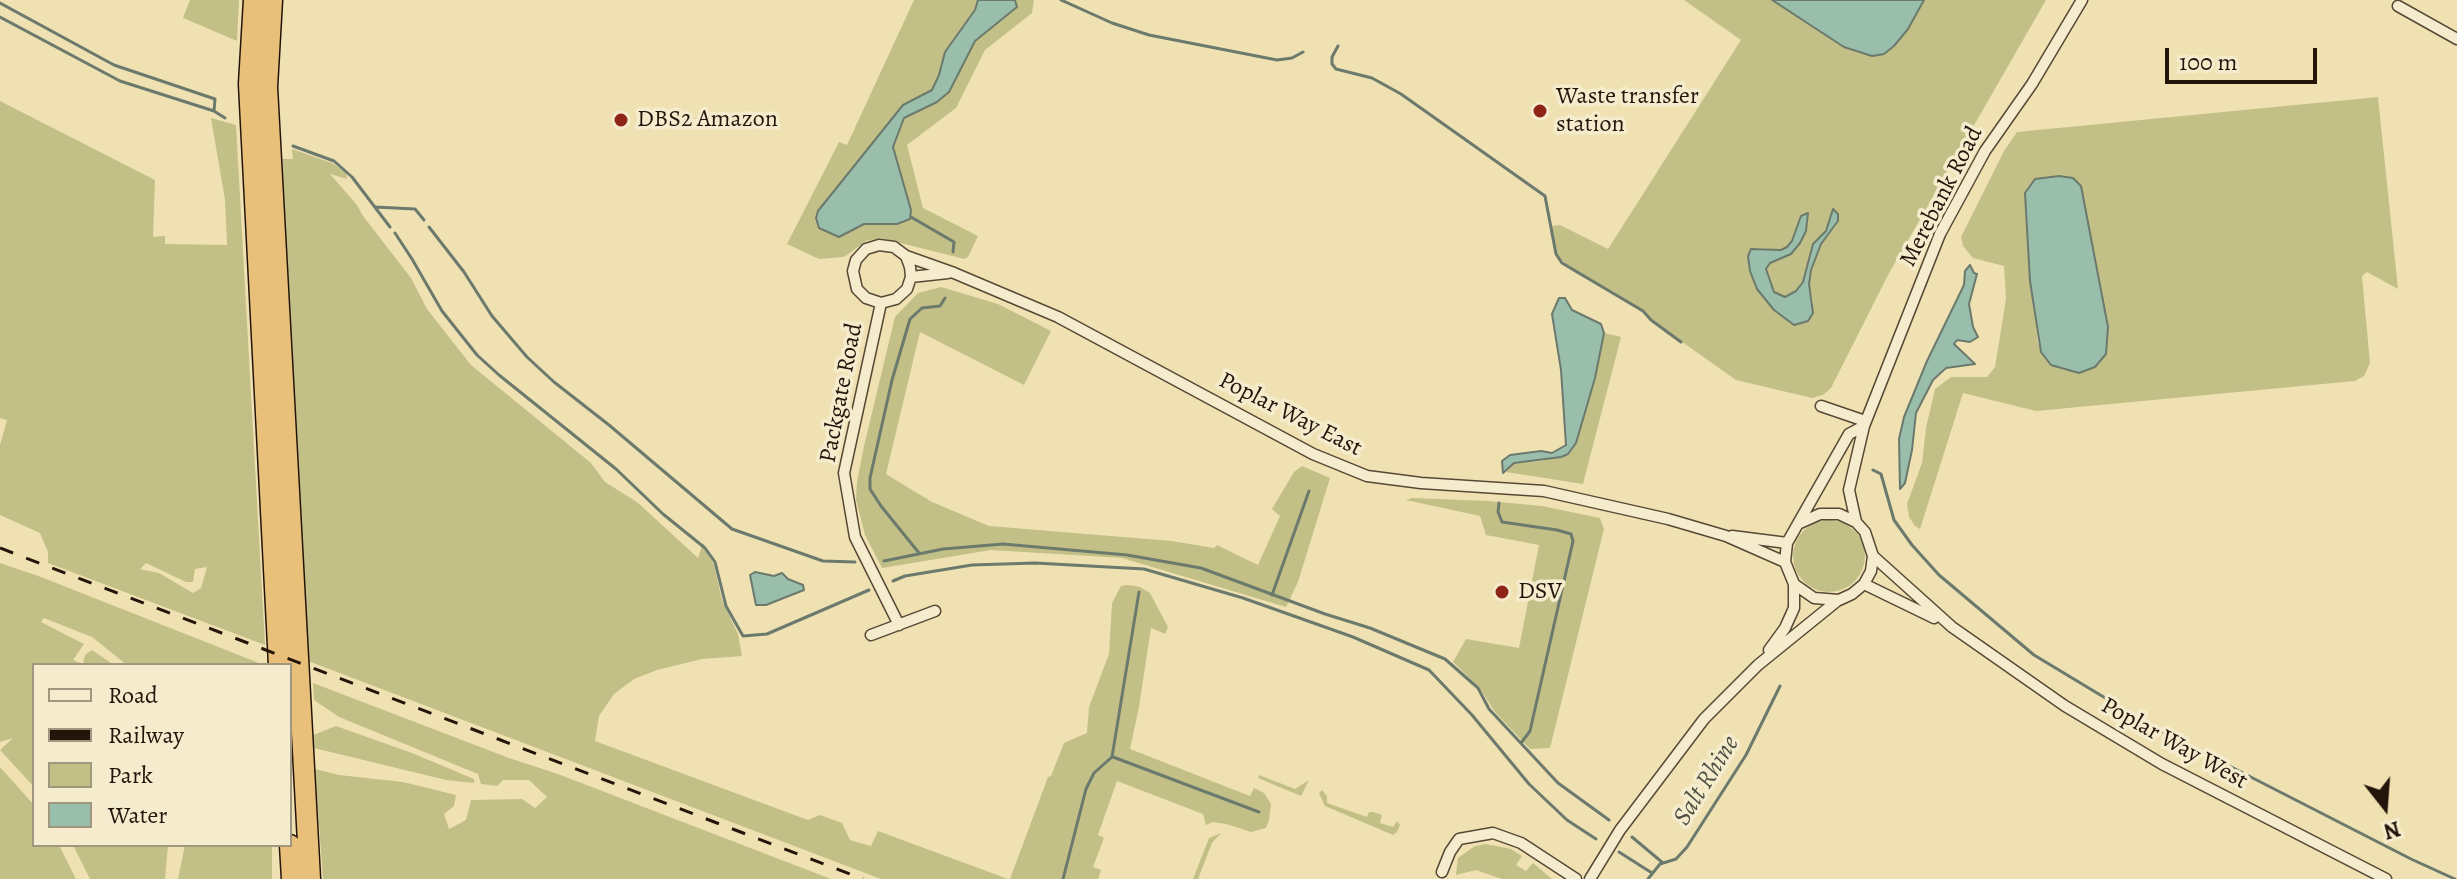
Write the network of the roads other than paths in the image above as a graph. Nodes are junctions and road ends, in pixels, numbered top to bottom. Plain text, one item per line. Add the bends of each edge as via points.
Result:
1 (254, 0) edge
2 (272, 0) edge
3 (2082, 0) edge
4 (2398, 6) dead end
5 (2457, 39) edge
6 (906, 256) junction
7 (954, 273) junction
8 (911, 277) junction
9 (881, 303) junction
10 (1821, 406) dead end
11 (1865, 423) junction
12 (1856, 522) junction
13 (1800, 523) junction
14 (1726, 536) junction
15 (1787, 543) junction
16 (1873, 556) junction
17 (1785, 562) junction
18 (1794, 584) junction
19 (1864, 584) junction
20 (1839, 600) junction
21 (935, 611) dead end
22 (899, 625) junction
23 (1952, 627) junction
24 (871, 635) dead end
25 (279, 663) edge
26 (1758, 665) junction
27 (290, 847) edge
28 (1442, 872) dead end
29 (292, 879) edge
30 (310, 879) edge
31 (1576, 879) edge
32 (1590, 879) edge
33 (2386, 879) edge

1 - 25 highway via 249,84
2 - 30 highway via 267,87
3 - 11 street, Merebank Road via 1985,151 1940,234
4 - 5 street
6 - 7 street, Poplar Way East
6 - 8 street
6 - 9 street, Poplar Way East via 879,245 856,260 857,289
7 - 8 street, Poplar Way East
7 - 14 street, Poplar Way East via 1058,317 1313,454 1367,476 1544,491
8 - 9 street via 896,299
9 - 22 street, Packgate Road via 844,473 855,537
10 - 11 street
11 - 12 street, Merebank Road via 1849,490
11 - 13 street, Merebank Road via 1849,434
12 - 13 street via 1839,514 1820,514
12 - 16 street
13 - 15 street
14 - 15 street, Poplar Way East
14 - 17 street, Poplar Way East
15 - 17 street
16 - 19 street
16 - 23 street, Poplar Way West
17 - 18 street
18 - 20 street via 1814,598
18 - 26 street via 1794,608
19 - 20 street
19 - 23 street, Poplar Way West
20 - 26 street
21 - 22 street
22 - 24 street
23 - 33 street, Poplar Way West via 2065,706 2162,764
26 - 32 street via 1704,719 1620,830
27 - 29 highway
28 - 31 street via 1459,839 1493,833 1521,843

